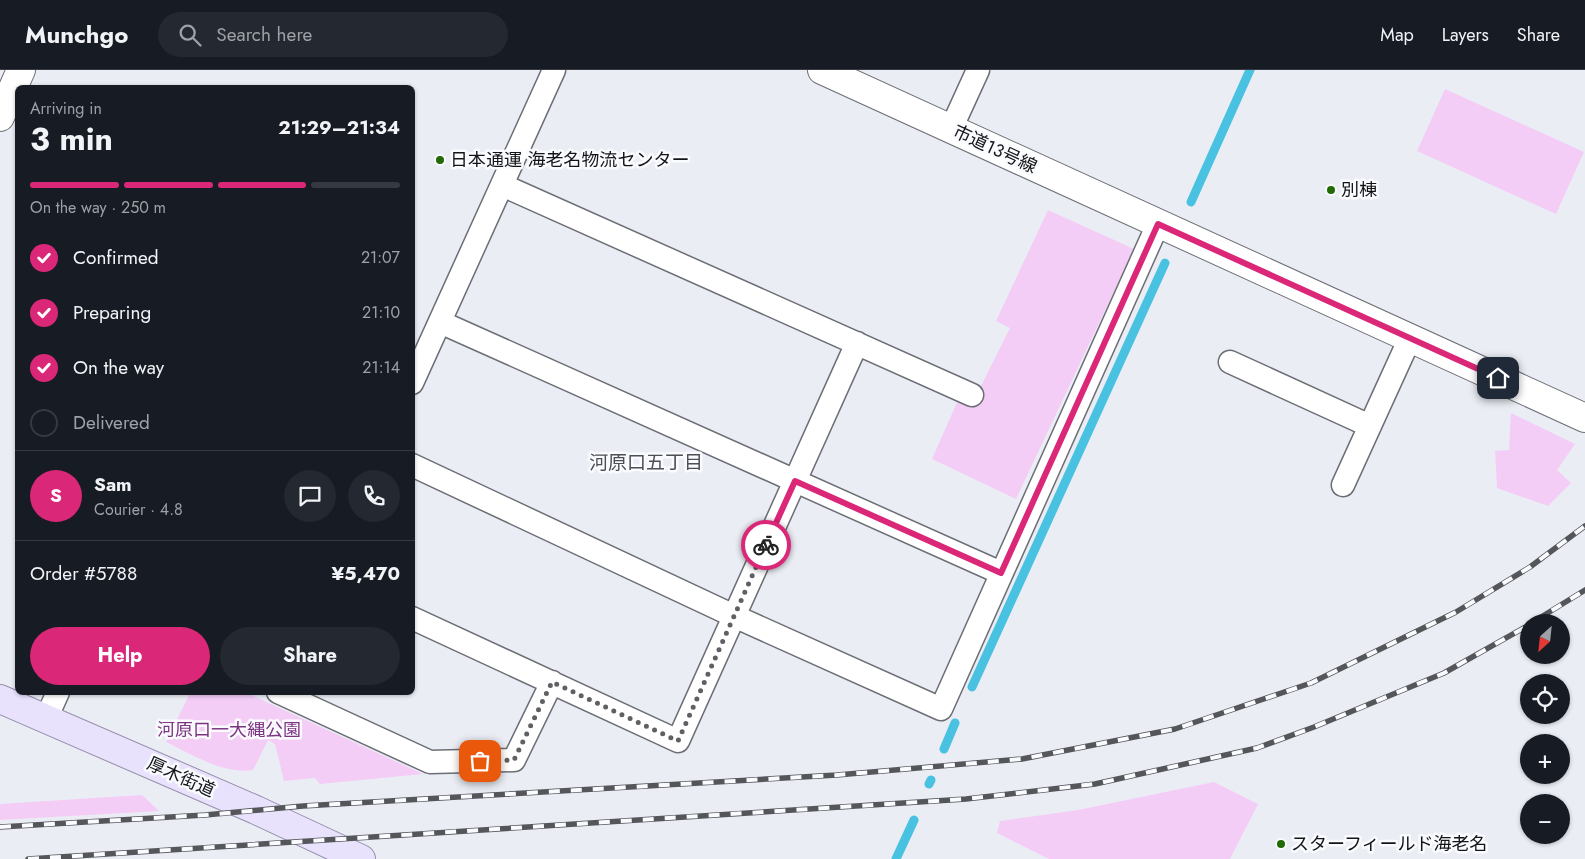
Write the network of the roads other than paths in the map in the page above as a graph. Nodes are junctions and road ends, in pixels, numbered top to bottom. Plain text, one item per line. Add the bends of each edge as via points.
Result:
1 (21, 70) edge
2 (554, 70) edge
3 (822, 70) edge
4 (978, 70) edge
5 (0, 117) edge
6 (951, 129) junction
7 (502, 185) junction
8 (1163, 226) junction
9 (440, 322) junction
10 (1410, 338) junction
11 (857, 343) junction
12 (1230, 362) dead end
13 (415, 376) edge
14 (972, 395) dead end
15 (1585, 418) edge
16 (1370, 426) junction
17 (415, 466) edge
18 (795, 481) junction
19 (1343, 485) dead end
20 (1001, 573) junction
21 (734, 616) junction
22 (415, 619) edge
23 (552, 682) junction
24 (57, 695) edge
25 (285, 695) edge
26 (0, 699) edge
27 (46, 718) junction
28 (361, 859) edge

1 - 5 street
2 - 7 street
3 - 6 street, 市道13号線
4 - 6 street
6 - 8 street, 市道13号線
7 - 9 street
7 - 11 street
8 - 10 street, 市道13号線
8 - 20 street
9 - 13 street
9 - 18 street
10 - 15 street
10 - 16 street
11 - 14 street
11 - 18 street
12 - 16 street
16 - 19 street
17 - 21 street
18 - 20 street
18 - 21 street
20 - 21 street via 941,709
21 - 23 street via 678,741
22 - 23 street
23 - 25 street via 514,760 430,762
24 - 27 street
26 - 27 main road, 厚木街道
27 - 28 main road, 厚木街道

